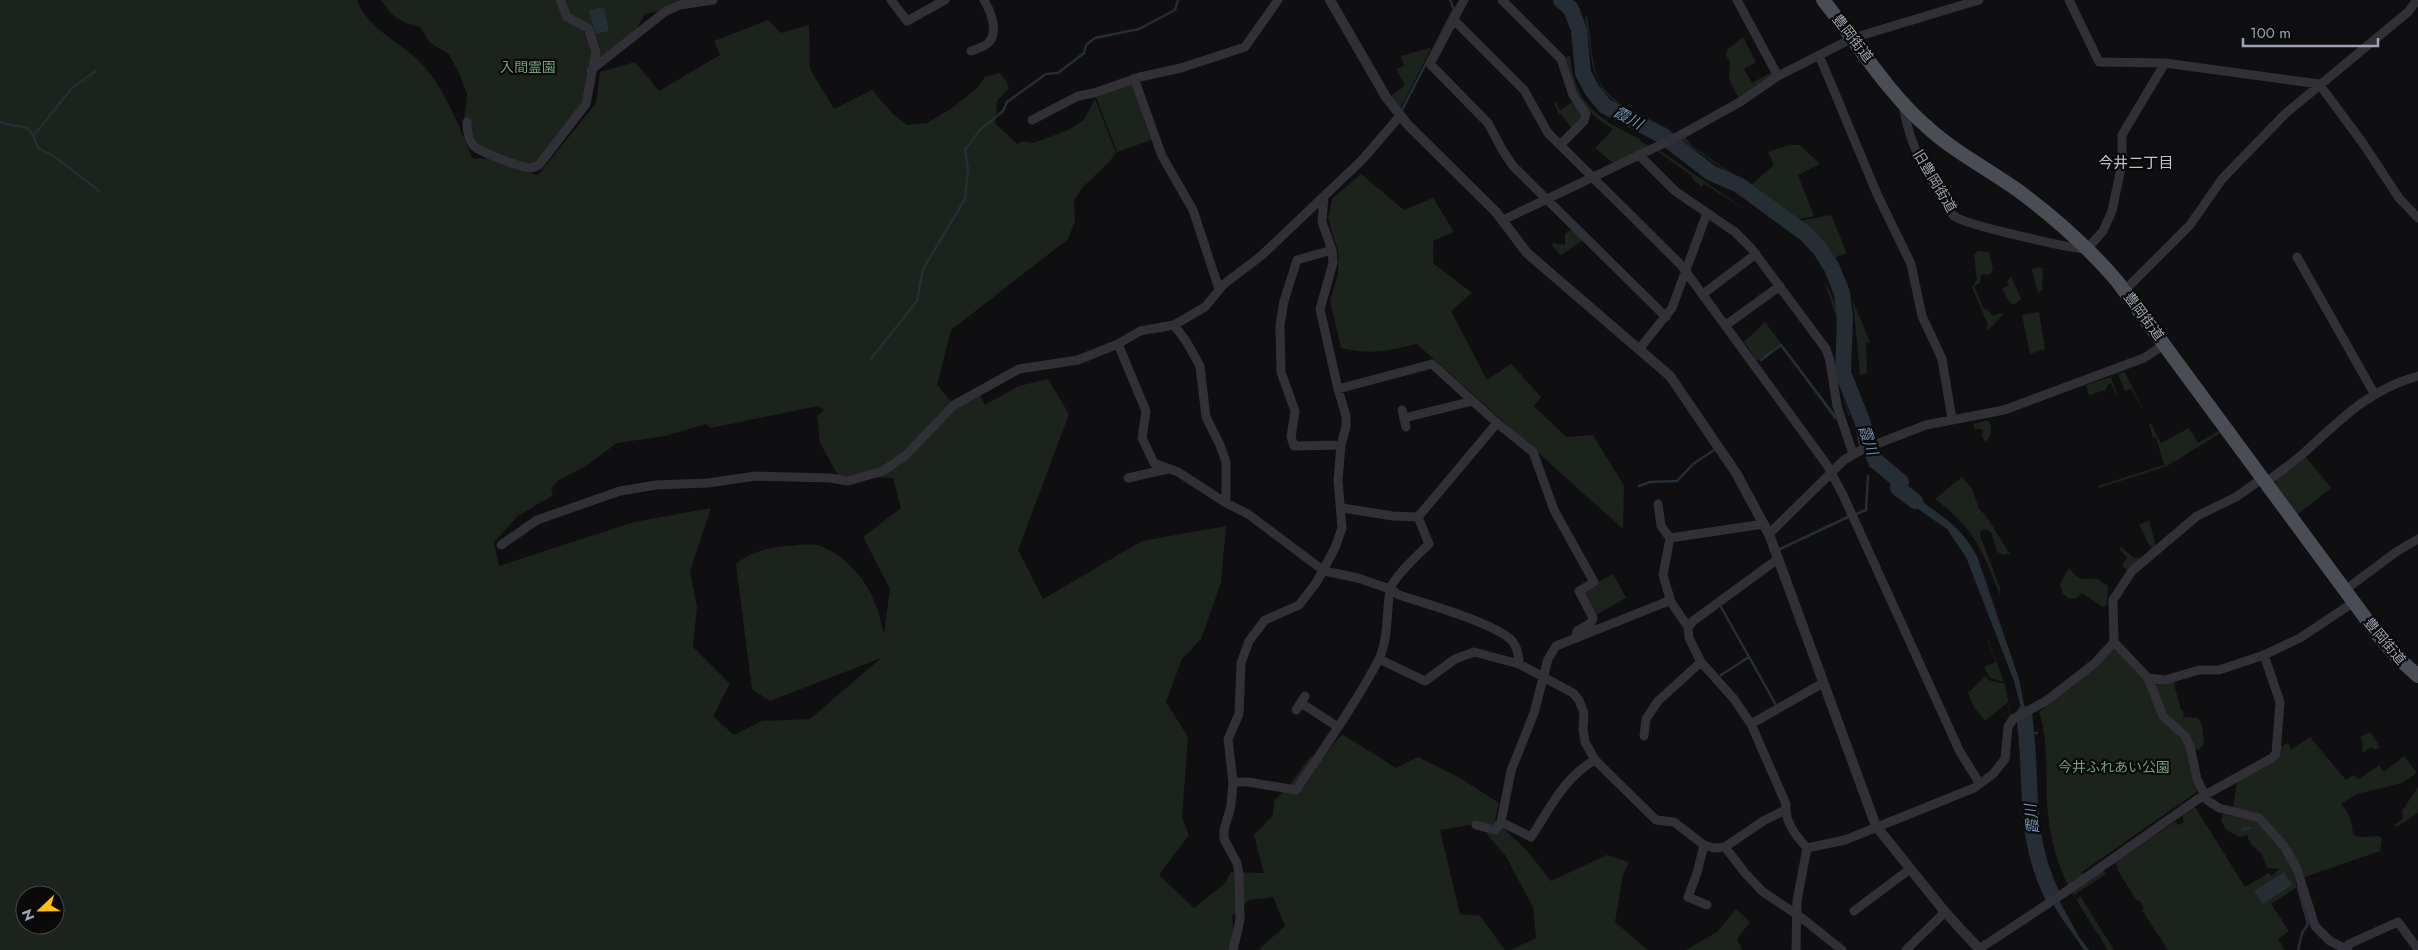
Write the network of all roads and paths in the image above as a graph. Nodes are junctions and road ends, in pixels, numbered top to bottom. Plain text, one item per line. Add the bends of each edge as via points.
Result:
1 (560, 0) edge
2 (713, 0) edge
3 (891, 0) edge
4 (944, 0) edge
5 (984, 0) edge
6 (1278, 0) edge
7 (1330, 0) edge
8 (1464, 0) edge
9 (1502, 0) edge
10 (1737, 0) edge
11 (1823, 0) edge
12 (1979, 0) edge
13 (2069, 0) edge
14 (2417, 0) edge
15 (1454, 20) junction
16 (1853, 38) junction
17 (971, 51) dead end
18 (1819, 55) junction
19 (2165, 63) junction
20 (591, 70) junction
21 (1778, 76) junction
22 (1134, 78) junction
23 (2319, 84) junction
24 (1903, 102) junction
25 (1400, 116) junction
26 (1032, 120) dead end
27 (467, 122) dead end
28 (1560, 145) junction
29 (1639, 155) junction
30 (1592, 177) junction
31 (1324, 196) junction
32 (1546, 199) junction
33 (1706, 213) junction
34 (2418, 218) edge
35 (1503, 220) junction
36 (2087, 248) junction
37 (1332, 250) junction
38 (1756, 254) junction
39 (2297, 257) dead end
40 (1686, 271) junction
41 (1780, 286) junction
42 (1219, 289) junction
43 (2125, 290) junction
44 (1703, 294) junction
45 (1666, 318) junction
46 (1174, 325) junction
47 (1726, 325) junction
48 (1118, 344) junction
49 (2166, 344) junction
50 (1640, 348) junction
51 (2418, 376) edge
52 (1338, 388) junction
53 (2375, 395) junction
54 (1473, 401) junction
55 (1404, 419) dead end
56 (1952, 419) junction
57 (1497, 423) junction
58 (1341, 445) junction
59 (1857, 452) junction
60 (1168, 468) junction
61 (1832, 472) junction
62 (1128, 478) dead end
63 (2265, 480) junction
64 (1226, 503) junction
65 (1658, 504) dead end
66 (1342, 508) junction
67 (1418, 517) junction
68 (1764, 524) junction
69 (1768, 534) junction
70 (1670, 538) junction
71 (2418, 540) edge
72 (501, 545) dead end
73 (1778, 559) junction
74 (1324, 571) junction
75 (1390, 589) junction
76 (2345, 590) junction
77 (1671, 602) junction
78 (2354, 602) junction
79 (1688, 627) junction
80 (1576, 637) junction
81 (2114, 642) junction
82 (2264, 655) junction
83 (1379, 659) junction
84 (1701, 662) junction
85 (1519, 664) junction
86 (1544, 676) junction
87 (2418, 676) edge
88 (2148, 678) junction
89 (1823, 683) junction
90 (1300, 703) dead end
91 (1751, 724) junction
92 (1338, 728) junction
93 (1644, 736) dead end
94 (1595, 760) junction
95 (1234, 782) junction
96 (1980, 784) junction
97 (2204, 795) junction
98 (1785, 810) junction
99 (1501, 822) junction
100 (1476, 825) dead end
101 (1876, 826) junction
102 (1704, 845) junction
103 (1725, 847) junction
104 (1807, 848) junction
105 (1910, 869) junction
106 (1707, 905) dead end
107 (1854, 911) dead end
108 (1945, 912) junction
109 (1798, 915) junction
110 (1980, 949) edge
111 (2346, 949) edge
112 (2418, 949) edge
113 (1233, 950) edge
114 (1796, 950) edge
115 (1842, 950) edge
116 (1906, 950) edge

1 - 20 street via 567,17 588,28 596,52
2 - 20 street via 680,5 666,11
3 - 4 street via 907,21
5 - 17 street via 992,16 993,34 986,45
6 - 22 street via 1244,47 1180,68
7 - 25 street
8 - 15 street
9 - 28 street via 1561,59 1573,95 1586,114 1584,121
10 - 21 street
11 - 16 main road, 豊岡街道
12 - 16 street
13 - 19 street via 2099,62
14 - 23 street via 2408,12
15 - 28 street via 1524,90 1546,129
15 - 32 street via 1430,64 1488,123 1509,162
16 - 18 street
16 - 24 main road, 豊岡街道
18 - 21 street
18 - 56 street via 1877,194 1911,264 1922,316 1942,359
19 - 23 street
19 - 36 street via 2122,135 2121,171 2112,211 2103,230
20 - 27 street via 586,104 536,166 516,164 479,149 469,137
21 - 29 street via 1740,102
22 - 26 street via 1078,96
22 - 42 street via 1162,156 1193,210
23 - 34 street via 2399,198
23 - 43 street via 2235,165 2196,218
24 - 36 main road, 豊岡街道 via 1940,138 2032,201
24 - 36 street, 旧豊岡街道 via 1905,122 1917,156 1957,218 2074,248
25 - 31 street via 1362,160
25 - 35 street
28 - 30 street
29 - 30 street
29 - 33 street via 1675,191
30 - 32 street
30 - 40 street
31 - 37 street via 1322,222
31 - 42 street via 1261,256
32 - 35 street
32 - 45 street
33 - 38 street via 1735,232
33 - 40 street
35 - 50 street via 1527,253
36 - 43 main road, 豊岡街道
37 - 52 street via 1334,263 1320,310
37 - 58 street via 1297,260 1280,325 1281,372 1295,411 1291,437 1294,446
38 - 41 street
38 - 44 street
39 - 53 street
40 - 44 street
40 - 45 street
41 - 47 street
41 - 59 street via 1828,353 1834,394
42 - 46 street via 1205,307
43 - 49 main road, 豊岡街道
44 - 47 street
45 - 50 street
46 - 48 street via 1140,331
46 - 64 street via 1200,366 1206,417 1226,462
47 - 61 street
48 - 60 street via 1146,411 1142,438 1154,463
48 - 72 street via 1078,360 1019,369 954,405 905,456 868,477 848,482 830,478 756,476 708,484 656,485 620,490 537,520
49 - 56 street via 2147,357 2004,410
49 - 63 main road, 豊岡街道
50 - 68 street via 1670,376 1736,473
51 - 53 street
52 - 54 street via 1432,364
52 - 58 street via 1346,416
53 - 63 street via 2353,408 2305,452
54 - 55 street
54 - 57 street
56 - 59 street via 1922,426
57 - 67 street
57 - 80 street via 1533,452 1554,510 1594,582 1579,591 1593,618 1591,623 1577,631
58 - 66 street via 1338,480
59 - 61 street
60 - 62 street
60 - 64 street
61 - 69 street
61 - 96 street via 1960,752
63 - 76 main road, 豊岡街道
63 - 81 street via 2197,516 2132,571 2114,600
64 - 74 street via 1248,514
65 - 70 street via 1661,526
66 - 67 street
66 - 74 street via 1342,528
67 - 75 street via 1429,544
68 - 69 street
68 - 70 street
69 - 73 street
70 - 77 street via 1663,575
71 - 76 street via 2396,552
73 - 79 street
73 - 89 street
74 - 75 street
74 - 95 street via 1299,604 1265,620 1248,641 1241,664 1239,714 1228,739
75 - 83 street via 1386,632
75 - 85 street via 1500,632 1513,642
76 - 78 main road, 豊岡街道
77 - 79 street
77 - 80 street
78 - 82 street via 2293,642
78 - 87 main road, 豊岡街道 via 2383,642
79 - 84 street
80 - 86 street via 1556,646 1548,659
81 - 88 street
81 - 96 street via 2095,663 2032,709 2014,718 2008,728 2005,759
82 - 88 street via 2219,670 2198,670 2165,680
82 - 97 street via 2280,702 2276,754
83 - 85 street via 1425,680 1455,659 1474,652
83 - 92 street
84 - 91 street
84 - 93 street via 1658,701 1646,719
85 - 86 street
86 - 94 street via 1579,700 1584,713 1585,742
86 - 99 street via 1534,714 1511,771
88 - 97 street via 2163,716 2185,736 2190,746
89 - 91 street
89 - 101 street
90 - 92 street
91 - 98 street via 1786,804
92 - 95 street via 1296,790
94 - 99 street via 1583,766 1568,781 1531,837
94 - 102 street via 1656,820 1674,822
95 - 113 street via 1224,830 1224,840 1237,863 1239,874 1240,920
96 - 101 street
97 - 110 street
97 - 111 street via 2215,807 2259,818 2292,860 2315,926 2330,942
98 - 103 street
98 - 104 street via 1795,835
99 - 100 street via 1495,830
101 - 104 street via 1845,840
101 - 105 street
102 - 103 street
102 - 106 street via 1688,897
103 - 109 street via 1763,892
104 - 109 street via 1799,880
105 - 107 street
105 - 108 street
108 - 110 street
108 - 116 street
109 - 114 street
109 - 115 street
111 - 112 street via 2349,944 2398,922

